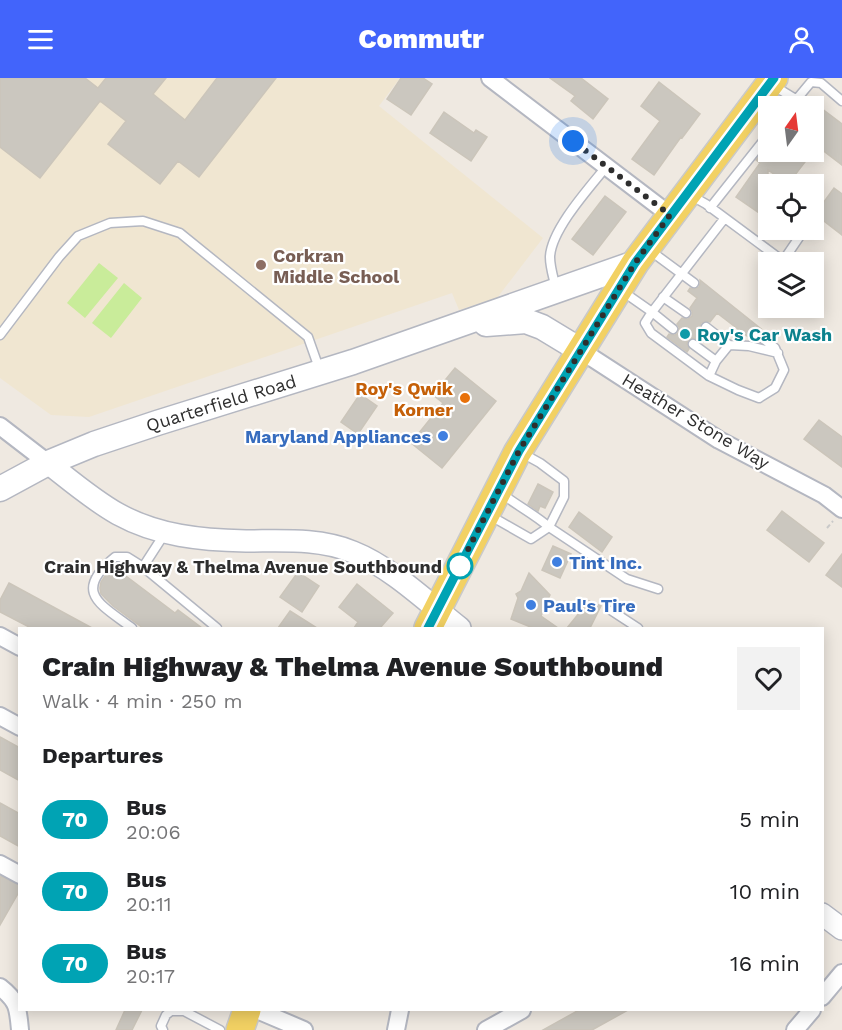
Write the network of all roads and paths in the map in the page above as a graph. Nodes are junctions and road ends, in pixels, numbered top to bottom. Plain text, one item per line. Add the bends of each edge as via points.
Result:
1 (490, 78) edge
2 (772, 81) edge
3 (787, 96) edge
4 (800, 96) edge
5 (842, 101) edge
6 (758, 148) edge
7 (606, 167) junction
8 (687, 193) junction
9 (710, 208) junction
10 (670, 215) junction
11 (724, 219) junction
12 (797, 240) edge
13 (641, 255) junction
14 (681, 273) junction
15 (694, 282) dead end
16 (619, 289) junction
17 (556, 291) junction
18 (663, 297) junction
19 (652, 312) junction
20 (686, 313) dead end
21 (706, 327) dead end
22 (448, 328) junction
23 (673, 329) dead end
24 (756, 333) dead end
25 (0, 335) edge
26 (693, 344) dead end
27 (729, 345) junction
28 (580, 350) junction
29 (778, 353) junction
30 (716, 362) junction
31 (320, 372) junction
32 (709, 376) junction
33 (0, 426) edge
34 (519, 451) junction
35 (48, 463) junction
36 (0, 489) edge
37 (492, 503) junction
38 (842, 510) edge
39 (549, 527) junction
40 (165, 532) junction
41 (143, 567) junction
42 (658, 589) dead end
43 (612, 611) dead end
44 (432, 619) edge
45 (131, 627) edge
46 (217, 627) edge
47 (457, 627) edge
48 (636, 627) edge
49 (0, 636) edge
50 (18, 646) edge
51 (0, 716) edge
52 (18, 726) edge
53 (0, 864) edge
54 (18, 874) edge
55 (824, 916) edge
56 (842, 929) edge
57 (842, 973) edge
58 (0, 987) edge
59 (824, 995) edge
60 (247, 1011) edge
61 (258, 1011) edge
62 (400, 1011) edge
63 (520, 1011) edge
64 (811, 1011) edge
65 (20, 1030) edge
66 (162, 1030) edge
67 (220, 1030) edge
68 (240, 1030) edge
69 (304, 1030) edge
70 (396, 1030) edge
71 (486, 1030) edge
72 (795, 1030) edge

1 - 7 street
2 - 3 lane
2 - 8 main road
4 - 5 lane via 811,82 821,83
6 - 9 lane
7 - 10 street
7 - 17 lane via 561,226 551,248
8 - 9 lane
8 - 10 main road
9 - 11 lane
10 - 13 main road
11 - 12 lane via 783,261
11 - 14 lane
13 - 14 lane
13 - 16 main road
13 - 17 main road, Quarterfield Road
14 - 15 lane
14 - 18 lane
16 - 19 lane
16 - 28 main road
17 - 22 main road, Quarterfield Road
18 - 19 lane
18 - 20 lane
19 - 23 lane
19 - 32 lane via 645,323 651,333
21 - 27 lane
22 - 28 main road, Quarterfield Road via 526,321
22 - 31 main road, Quarterfield Road
24 - 29 lane
25 - 31 lane via 78,236 110,223 143,221 180,233 308,337
26 - 30 lane
27 - 29 lane
27 - 30 lane
28 - 34 main road
28 - 38 street, Heather Stone Way via 719,440 824,495
29 - 32 lane via 784,370 775,388 759,398
30 - 32 lane
31 - 35 main road, Quarterfield Road via 94,444
33 - 35 street
34 - 37 main road
34 - 39 lane via 564,481 564,497
35 - 36 main road, Quarterfield Road
35 - 40 street via 117,513
37 - 39 lane via 517,506
37 - 39 lane via 531,539
37 - 44 main road
39 - 42 lane via 627,579
40 - 41 lane
40 - 44 street via 196,539 292,540 339,547 377,564 396,578
41 - 45 lane via 127,557 115,557 102,568 92,585 98,603
41 - 46 lane
43 - 48 lane
44 - 47 street
49 - 50 street
51 - 52 street
53 - 54 street
55 - 56 street
57 - 59 street
58 - 65 street via 11,995 17,1007
60 - 68 main road
61 - 69 street
62 - 70 street
63 - 71 street
64 - 72 street
66 - 67 lane via 171,1011 184,1011

